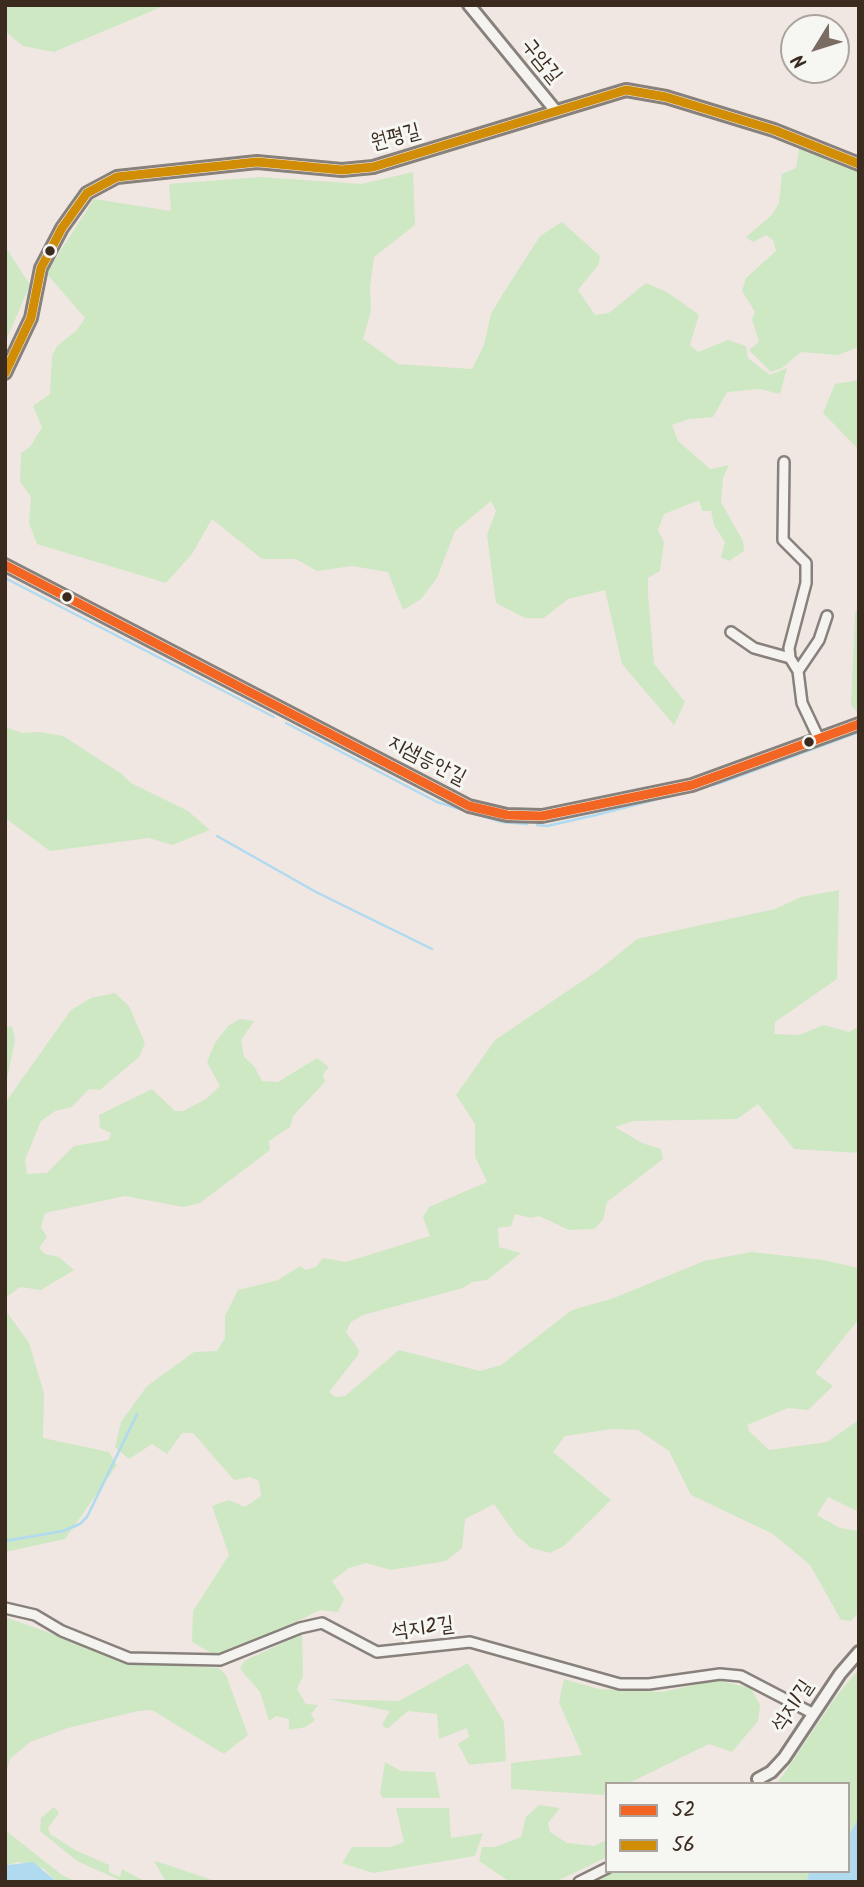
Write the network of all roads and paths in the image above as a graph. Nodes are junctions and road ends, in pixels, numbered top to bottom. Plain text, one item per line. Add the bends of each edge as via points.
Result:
1 (469, 5) edge
2 (555, 110) junction
3 (859, 164) edge
4 (5, 373) edge
5 (784, 462) dead end
6 (5, 565) edge
7 (827, 616) dead end
8 (731, 632) dead end
9 (790, 657) junction
10 (798, 671) junction
11 (859, 724) edge
12 (819, 739) junction
13 (5, 1608) edge
14 (859, 1652) edge
15 (812, 1713) junction
16 (755, 1782) edge
17 (605, 1869) edge
18 (579, 1882) edge

1 - 2 street, 구암길
2 - 3 street, 원평길 via 626,90 666,97 775,130
2 - 4 street, 원평길 via 373,167 342,170 257,162 117,177 99,184 87,193 41,268 31,318
5 - 9 street via 783,540 806,564
6 - 12 street, 지샘등안길 via 469,806 507,815 542,816 692,785
7 - 10 street via 819,639
8 - 9 street via 754,648
9 - 10 street
10 - 12 street via 802,703
11 - 12 street, 지샘등안길
13 - 15 street, 석지2길 via 35,1615 129,1658 220,1660 322,1623 377,1652 470,1642 620,1684 741,1676
14 - 15 street, 석지1길
15 - 16 street, 석지1길 via 784,1758
17 - 18 street

